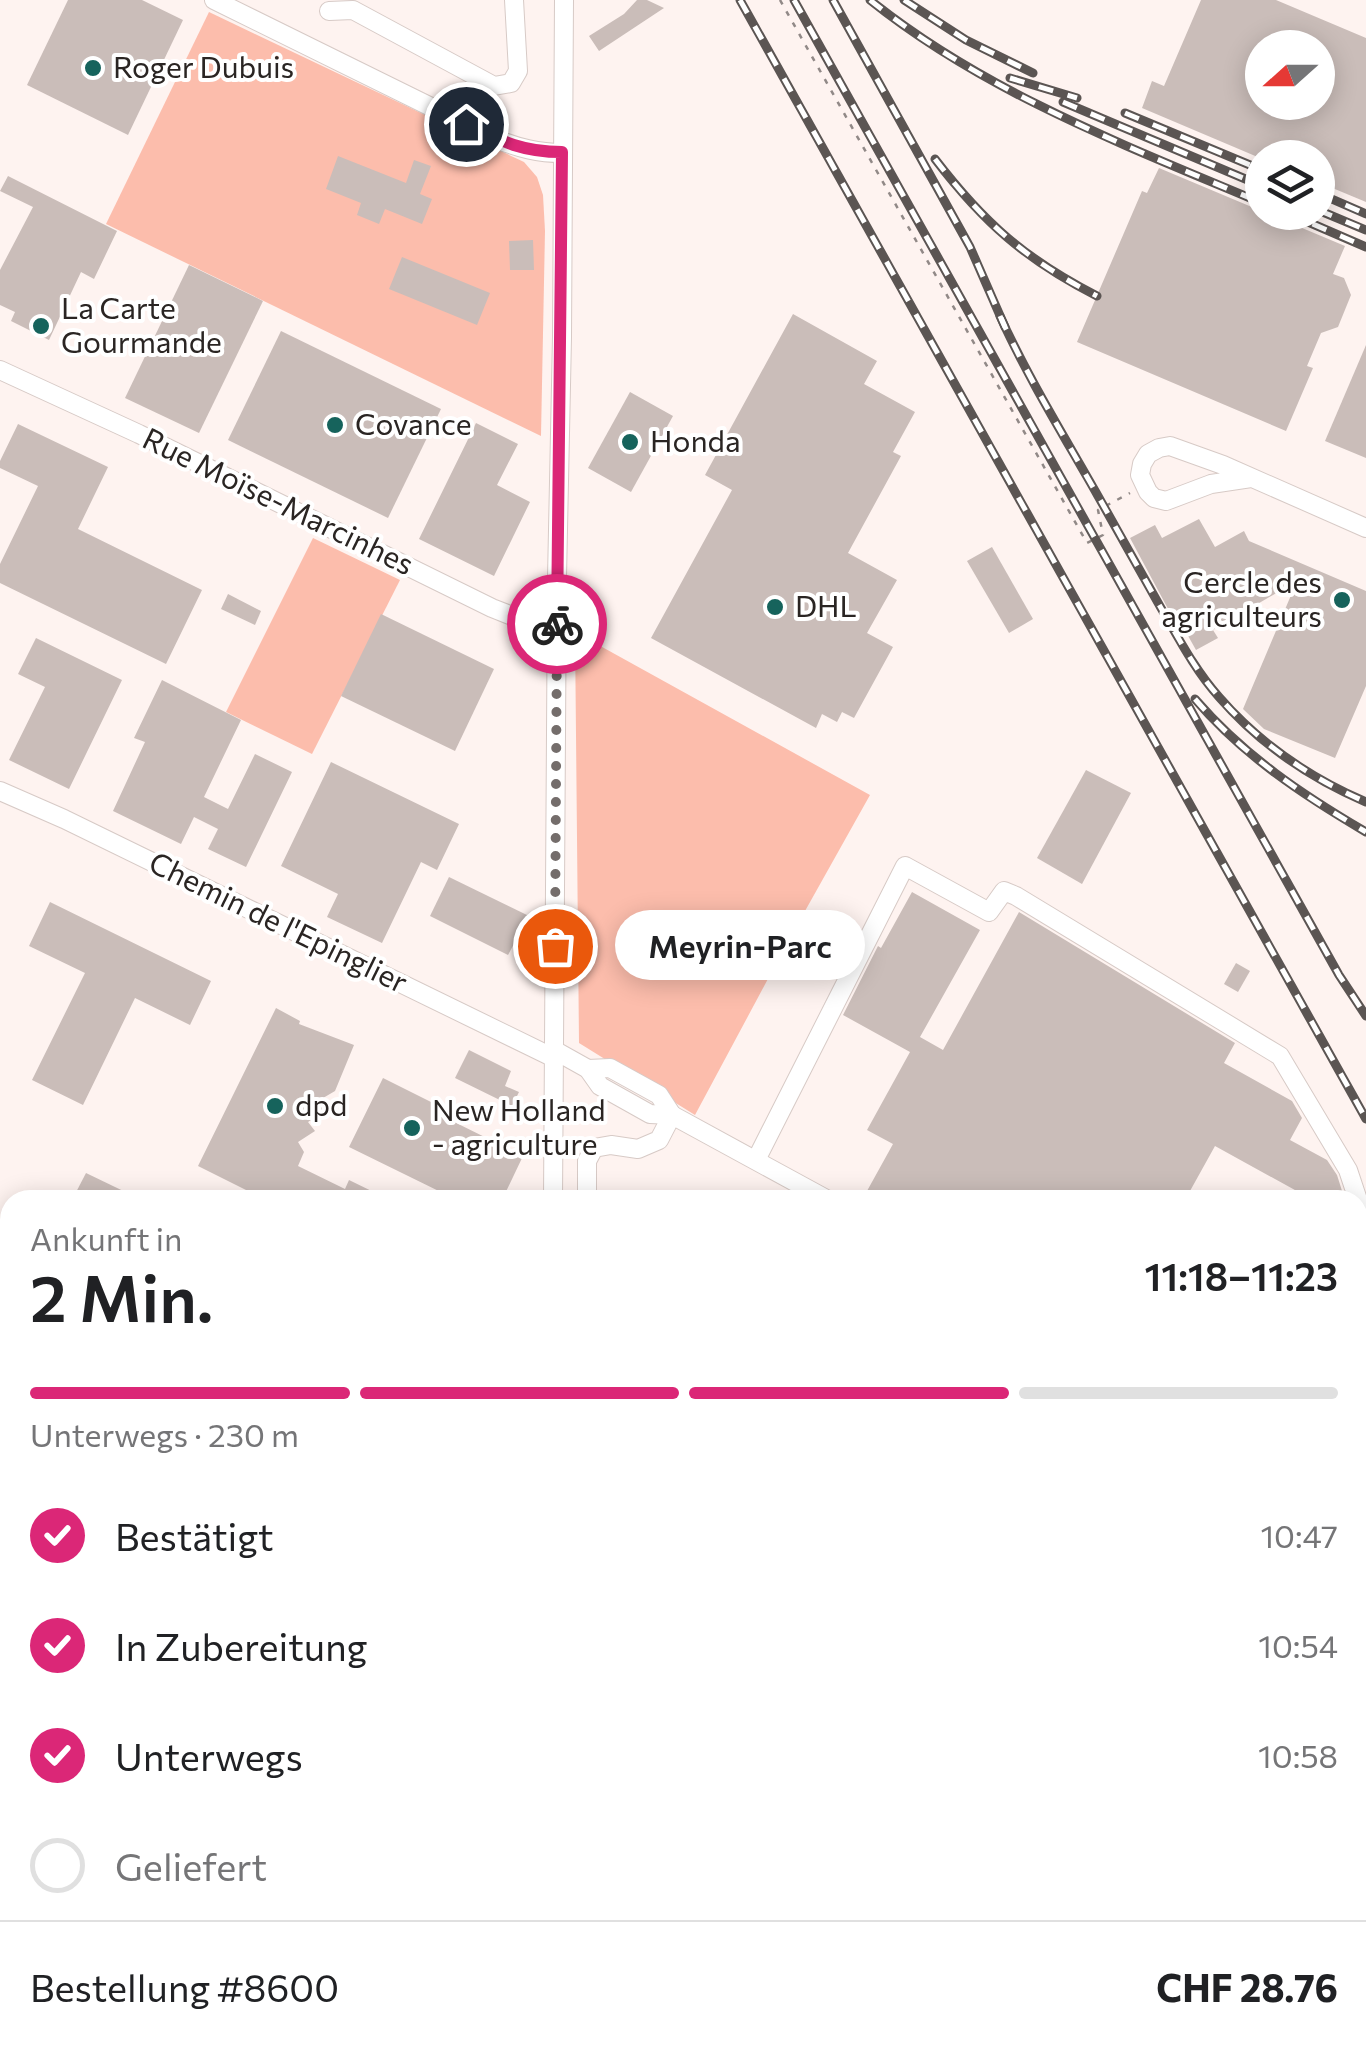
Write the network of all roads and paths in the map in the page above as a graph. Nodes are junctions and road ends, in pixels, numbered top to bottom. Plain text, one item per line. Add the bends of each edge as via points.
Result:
1 (214, 0) edge
2 (514, 0) edge
3 (564, 0) edge
4 (780, 0) edge
5 (330, 11) dead end
6 (562, 152) junction
7 (0, 370) edge
8 (1250, 478) junction
9 (1126, 495) dead end
10 (1366, 528) edge
11 (557, 628) junction
12 (0, 791) edge
13 (554, 1054) junction
14 (672, 1115) junction
15 (756, 1160) junction
16 (553, 1190) edge
17 (587, 1190) edge
18 (810, 1190) edge
19 (1355, 1190) edge

1 - 6 street via 496,139 520,149
2 - 5 street via 518,71 511,84 494,86 353,10
3 - 6 street
4 - 9 path via 1086,544 1103,535 1098,510
6 - 11 street
7 - 11 street, Rue Moïse-Marcinhes via 506,614
8 - 8 street via 1170,446 1148,454 1140,474 1148,492 1166,501
8 - 10 street via 1275,481
11 - 13 street
12 - 13 street, Chemin de l'Epinglier
13 - 14 street, Chemin de l'Epinglier via 588,1069 600,1086 640,1109
13 - 16 street
14 - 15 street, Chemin de l'Epinglier
14 - 17 street via 659,1140 638,1148 594,1148
15 - 18 street, Chemin de l'Epinglier
15 - 19 street via 905,866 989,912 1004,891 1016,896 1280,1056

